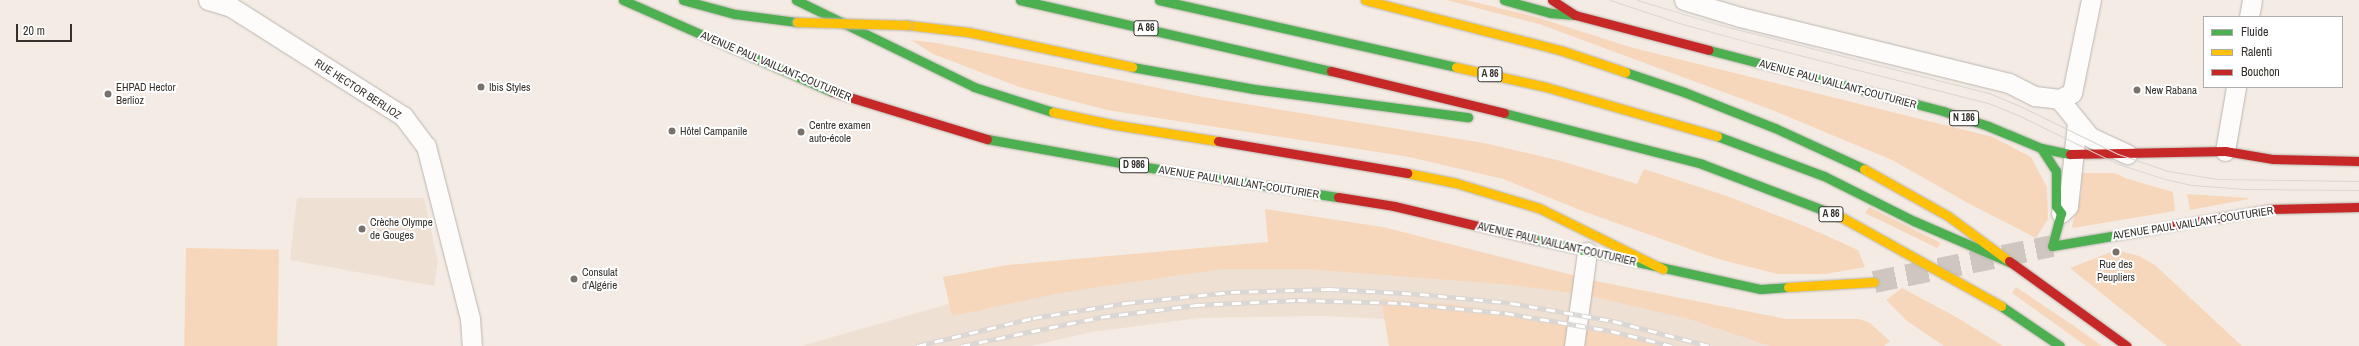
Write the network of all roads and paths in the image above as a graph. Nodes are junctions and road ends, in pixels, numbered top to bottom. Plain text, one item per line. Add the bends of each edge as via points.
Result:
1 (208, 0) edge
2 (623, 0) edge
3 (683, 0) edge
4 (796, 0) edge
5 (1020, 0) edge
6 (1159, 0) edge
7 (1365, 0) edge
8 (1504, 0) edge
9 (1552, 0) edge
10 (2091, 0) edge
11 (2252, 0) edge
12 (1695, 2) edge
13 (1575, 15) junction
14 (2249, 16) edge
15 (2236, 88) edge
16 (2059, 99) junction
17 (2077, 123) junction
18 (1579, 131) junction
19 (2041, 148) junction
20 (2225, 151) junction
21 (2127, 154) junction
22 (2074, 155) junction
23 (2359, 161) edge
24 (2359, 207) edge
25 (2061, 213) junction
26 (1587, 252) junction
27 (2014, 264) junction
28 (1663, 269) junction
29 (1874, 282) tunnel mouth
30 (472, 346) edge
31 (1574, 346) edge
32 (2060, 346) edge
33 (2126, 346) edge

1 - 30 street, RUE HECTOR BERLIOZ via 231,7 403,116 426,146 470,319
2 - 26 main road, AVENUE PAUL VAILLANT-COUTURIER / D 986 via 841,96 981,138 1120,163 1394,206
3 - 18 main road, bridge via 735,14 798,22 907,25 968,32 1088,60 1254,89
4 - 28 main road via 912,60 974,87 1041,110 1116,125 1371,165 1456,184 1539,208
5 - 18 main road, A 86
6 - 27 main road, A 86 via 1546,87 1699,129 1824,176 1914,221
7 - 27 main road via 1560,50 1684,92 1775,128 1858,166 1948,216
8 - 13 main road via 1551,13
9 - 13 main road, AVENUE PAUL VAILLANT-COUTURIER
10 - 16 street via 2072,93
11 - 14 street
12 - 16 street via 1740,17 2009,82 2036,96
13 - 19 main road, AVENUE PAUL VAILLANT-COUTURIER / N 186 via 1943,112 1988,126
15 - 20 street
16 - 17 street, AVENUE PAUL VAILLANT-COUTURIER
17 - 21 street, AVENUE PAUL VAILLANT-COUTURIER via 2090,137
17 - 22 street
18 - 32 main road, A 86 via 1702,164 1843,218 1995,302
19 - 22 main road, AVENUE PAUL VAILLANT-COUTURIER / N 186
19 - 25 main road via 2056,171 2056,206
20 - 21 main road, AVENUE PAUL VAILLANT-COUTURIER / N 186
20 - 23 main road, AVENUE PAUL VAILLANT-COUTURIER / N 186 via 2273,159
21 - 22 main road, AVENUE PAUL VAILLANT-COUTURIER / N 186
22 - 25 street via 2068,206
24 - 25 main road, AVENUE PAUL VAILLANT-COUTURIER via 2270,209 2052,246
26 - 28 main road, AVENUE PAUL VAILLANT-COUTURIER / D 986
26 - 31 street
27 - 33 main road, A 86
28 - 29 main road, AVENUE PAUL VAILLANT-COUTURIER via 1761,289

